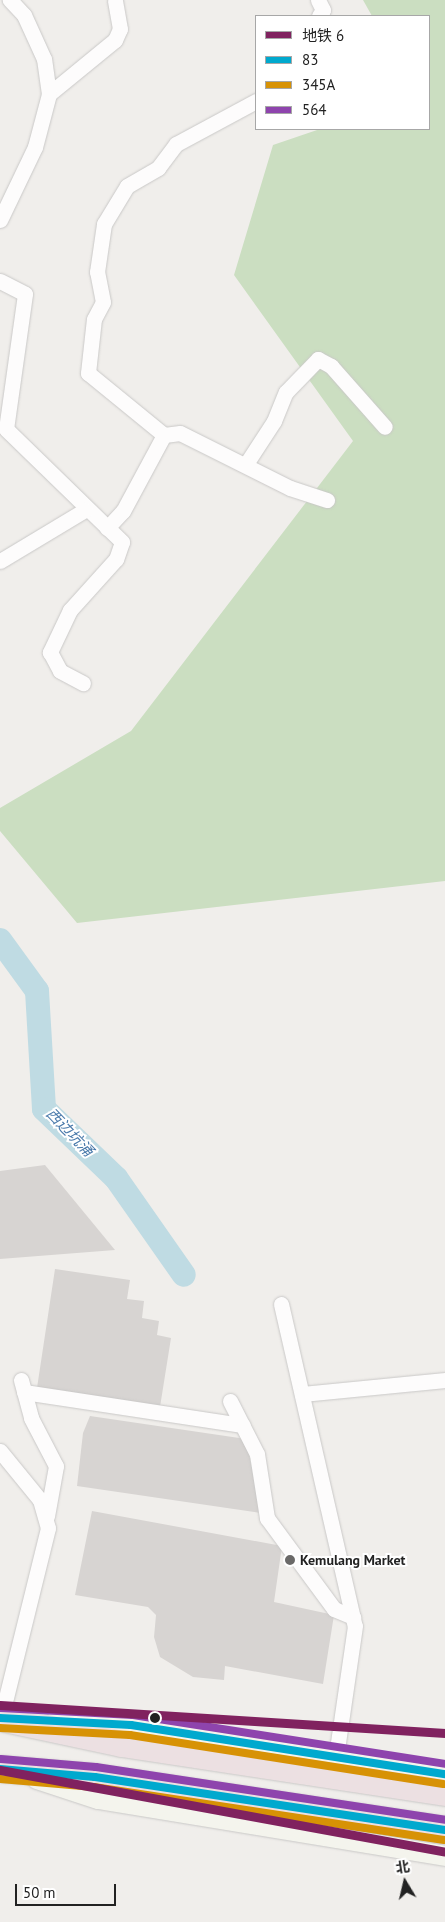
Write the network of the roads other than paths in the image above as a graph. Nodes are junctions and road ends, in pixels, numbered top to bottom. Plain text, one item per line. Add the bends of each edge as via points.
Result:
1 (10, 0) edge
2 (115, 0) edge
3 (318, 0) edge
4 (319, 15) edge
5 (49, 94) junction
6 (255, 102) edge
7 (0, 220) edge
8 (0, 281) edge
9 (385, 426) dead end
10 (164, 435) junction
11 (246, 464) junction
12 (327, 500) dead end
13 (85, 510) junction
14 (107, 528) junction
15 (0, 561) edge
16 (83, 683) dead end
17 (281, 1304) dead end
18 (445, 1380) edge
19 (302, 1394) junction
20 (230, 1401) dead end
21 (244, 1425) junction
22 (0, 1451) edge
23 (47, 1516) junction
24 (353, 1617) junction
25 (0, 1718) edge
26 (336, 1756) junction
27 (8, 1771) edge
28 (445, 1774) edge
29 (445, 1793) edge
30 (445, 1830) edge
31 (445, 1856) edge

1 - 5 street via 24,15 44,59
2 - 5 street via 120,29 115,40 96,60
3 - 4 street via 323,10
5 - 7 street via 35,148
6 - 10 street via 176,144 158,168 127,186 104,224 97,272 103,302 94,319 88,373 101,379
8 - 13 street via 25,294 6,429
9 - 11 street via 331,366 318,359 286,392 274,421
10 - 11 street via 180,433
10 - 14 street via 123,512
11 - 12 street via 290,488
13 - 14 street
13 - 15 street
14 - 16 street via 122,542 116,559 70,610 50,652 60,671
17 - 19 street
18 - 19 street
19 - 24 street
20 - 21 street
21 - 23 street via 22,1386 31,1418 56,1466
21 - 24 street via 257,1454 267,1518 334,1609
22 - 23 street via 33,1491
23 - 25 street via 48,1543
24 - 26 street via 354,1639
25 - 26 street via 131,1725
25 - 29 highway via 122,1744
26 - 28 street
27 - 30 highway via 95,1777
27 - 31 street via 98,1799

